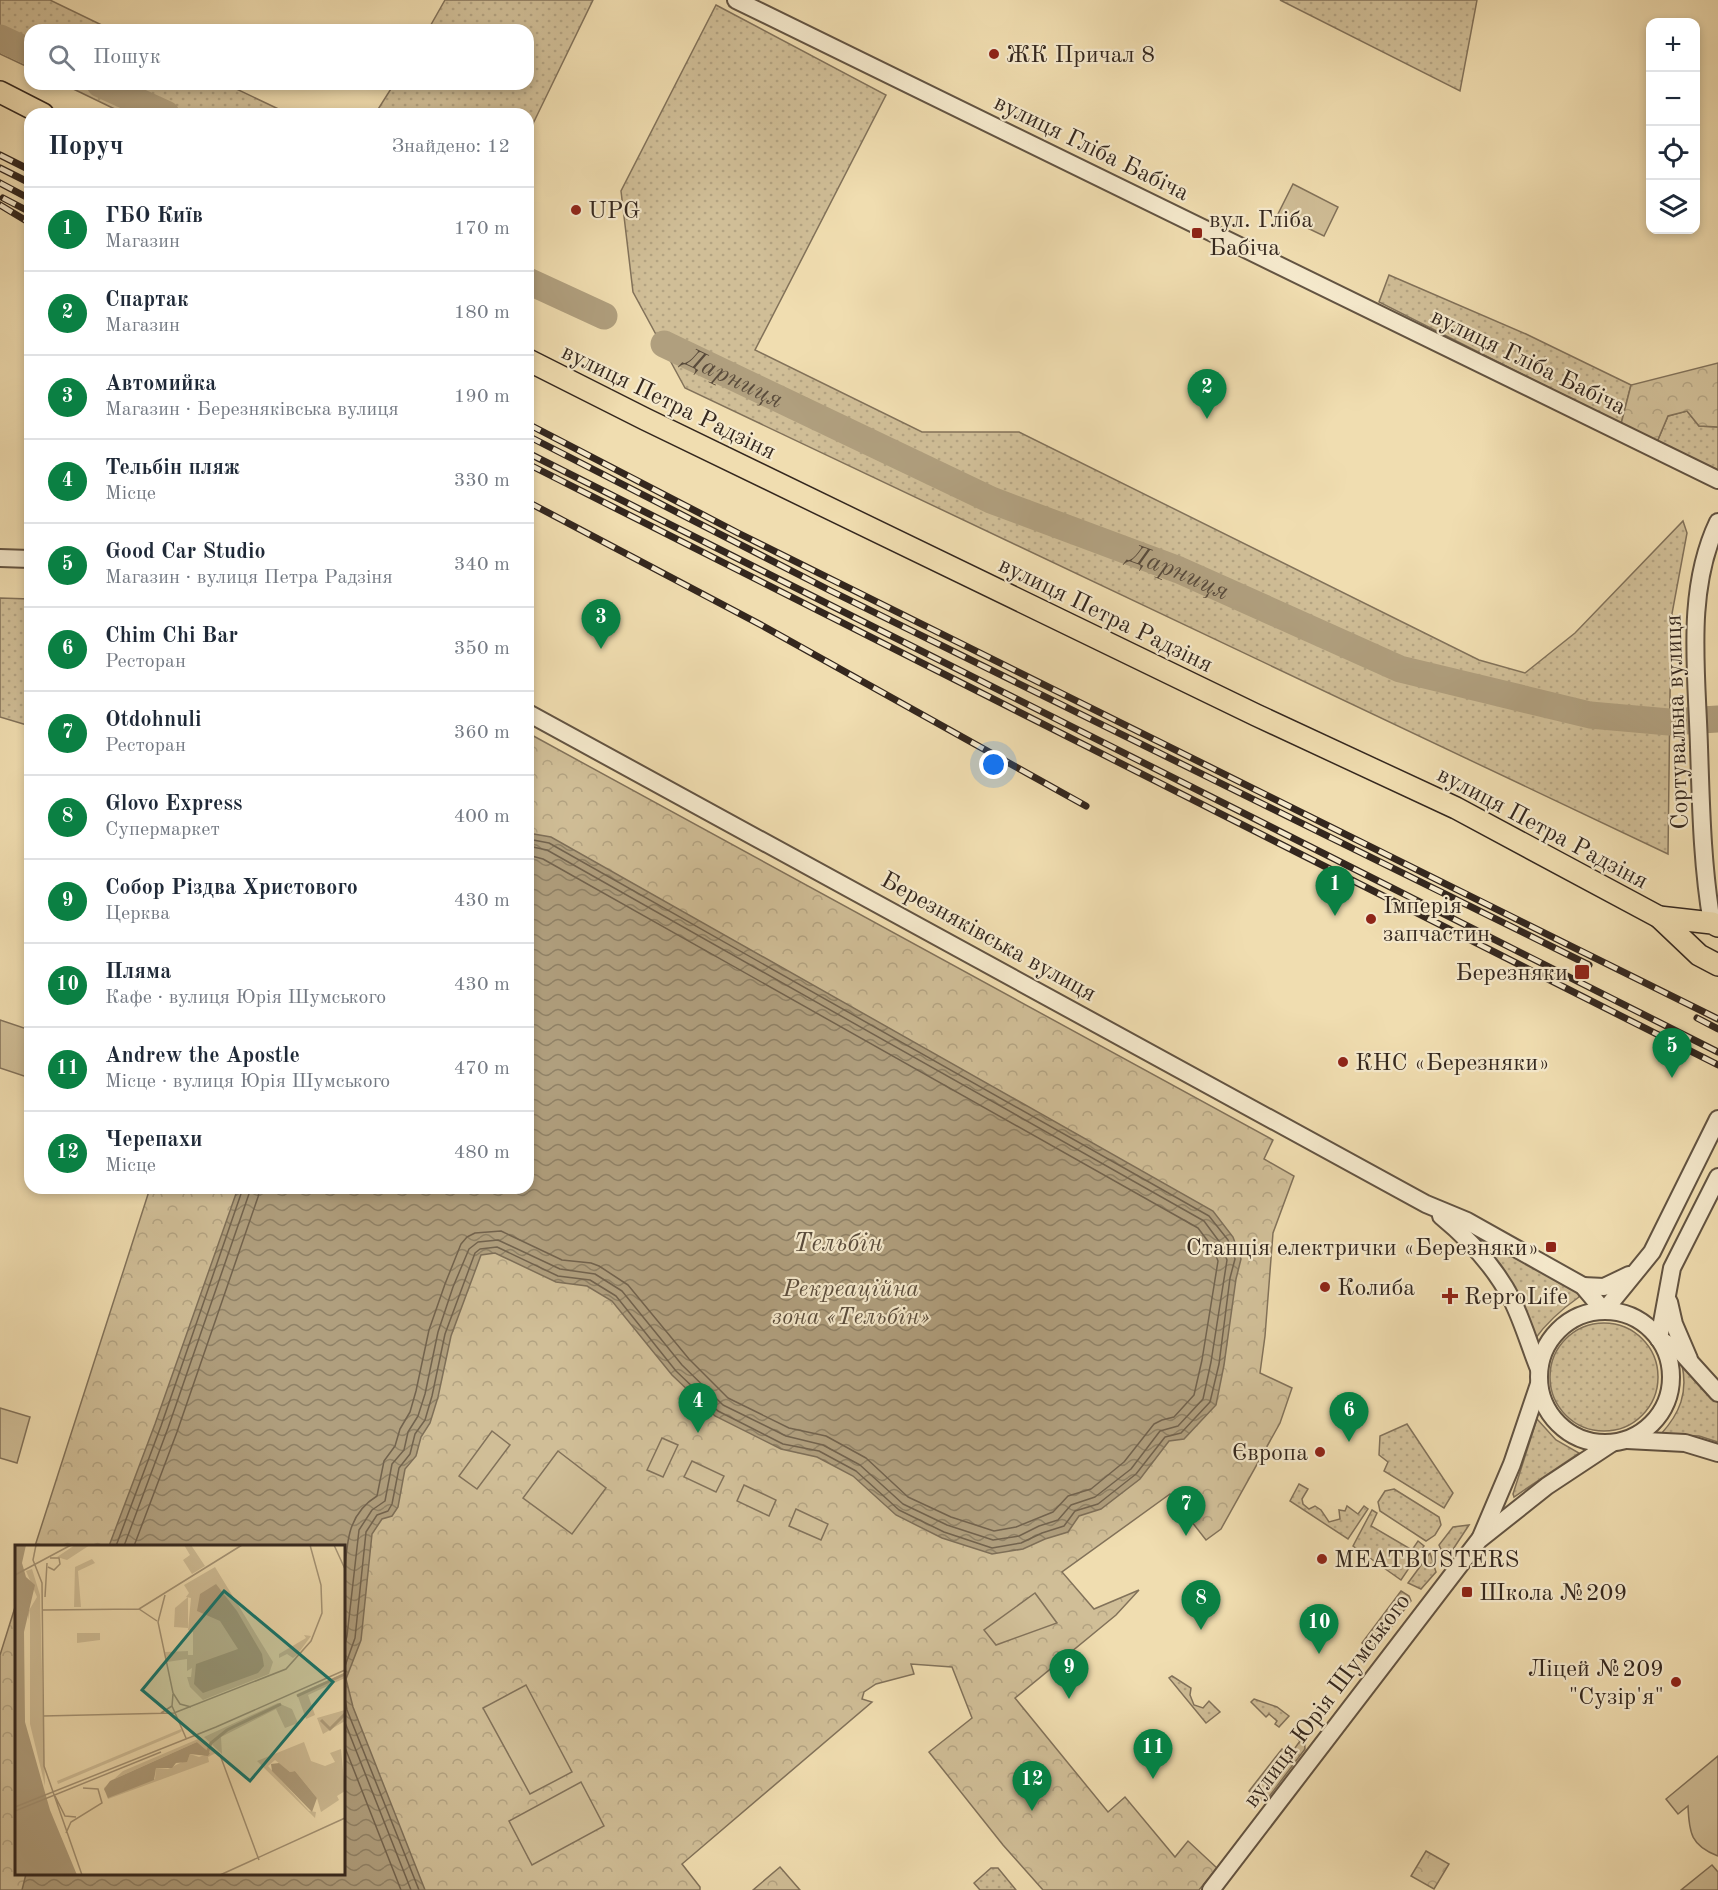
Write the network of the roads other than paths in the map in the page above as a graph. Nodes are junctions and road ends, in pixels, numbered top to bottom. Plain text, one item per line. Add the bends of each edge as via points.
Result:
1 (736, 0) edge
2 (0, 92) edge
3 (31, 108) edge
4 (534, 363) edge
5 (1718, 480) edge
6 (1718, 522) edge
7 (0, 558) edge
8 (24, 559) edge
9 (534, 716) edge
10 (1659, 917) junction
11 (1715, 925) edge
12 (1718, 965) edge
13 (1718, 1119) edge
14 (1718, 1176) edge
15 (1426, 1204) junction
16 (1643, 1263) junction
17 (1584, 1286) junction
18 (1667, 1286) junction
19 (1604, 1311) junction
20 (1659, 1339) junction
21 (1689, 1360) junction
22 (1539, 1377) junction
23 (1718, 1393) edge
24 (1619, 1441) junction
25 (1718, 1453) edge
26 (1479, 1540) junction
27 (1211, 1890) edge

1 - 5 street, вулиця Гліба Бабіча
2 - 3 main road
4 - 10 main road, вулиця Петра Радзіня via 1245,710 1456,808
6 - 11 street, Сортувальна вулиця via 1702,567 1697,605 1706,888
7 - 8 street
9 - 15 street, Березняківська вулиця
10 - 11 main road, вулиця Петра Радзіня
10 - 12 main road, вулиця Петра Радзіня via 1700,955
13 - 16 street via 1657,1244
14 - 18 street via 1671,1268
15 - 17 street, Березняківська вулиця via 1467,1221
15 - 22 street, Березняківська вулиця via 1467,1238 1504,1286 1519,1315
16 - 17 street via 1610,1285
16 - 19 street
17 - 19 street, Березняківська вулиця
18 - 20 street
18 - 21 street via 1671,1316
19 - 20 street via 1635,1318
19 - 22 street via 1583,1315 1563,1325 1545,1348
20 - 21 street
20 - 24 street via 1670,1369 1667,1401 1648,1427
21 - 23 street
22 - 24 street via 1545,1406 1563,1429 1590,1442
22 - 26 street, вулиця Юрія Шумського via 1512,1464
24 - 25 street via 1684,1443
24 - 26 street, вулиця Юрія Шумського via 1547,1486
26 - 27 street, вулиця Юрія Шумського

